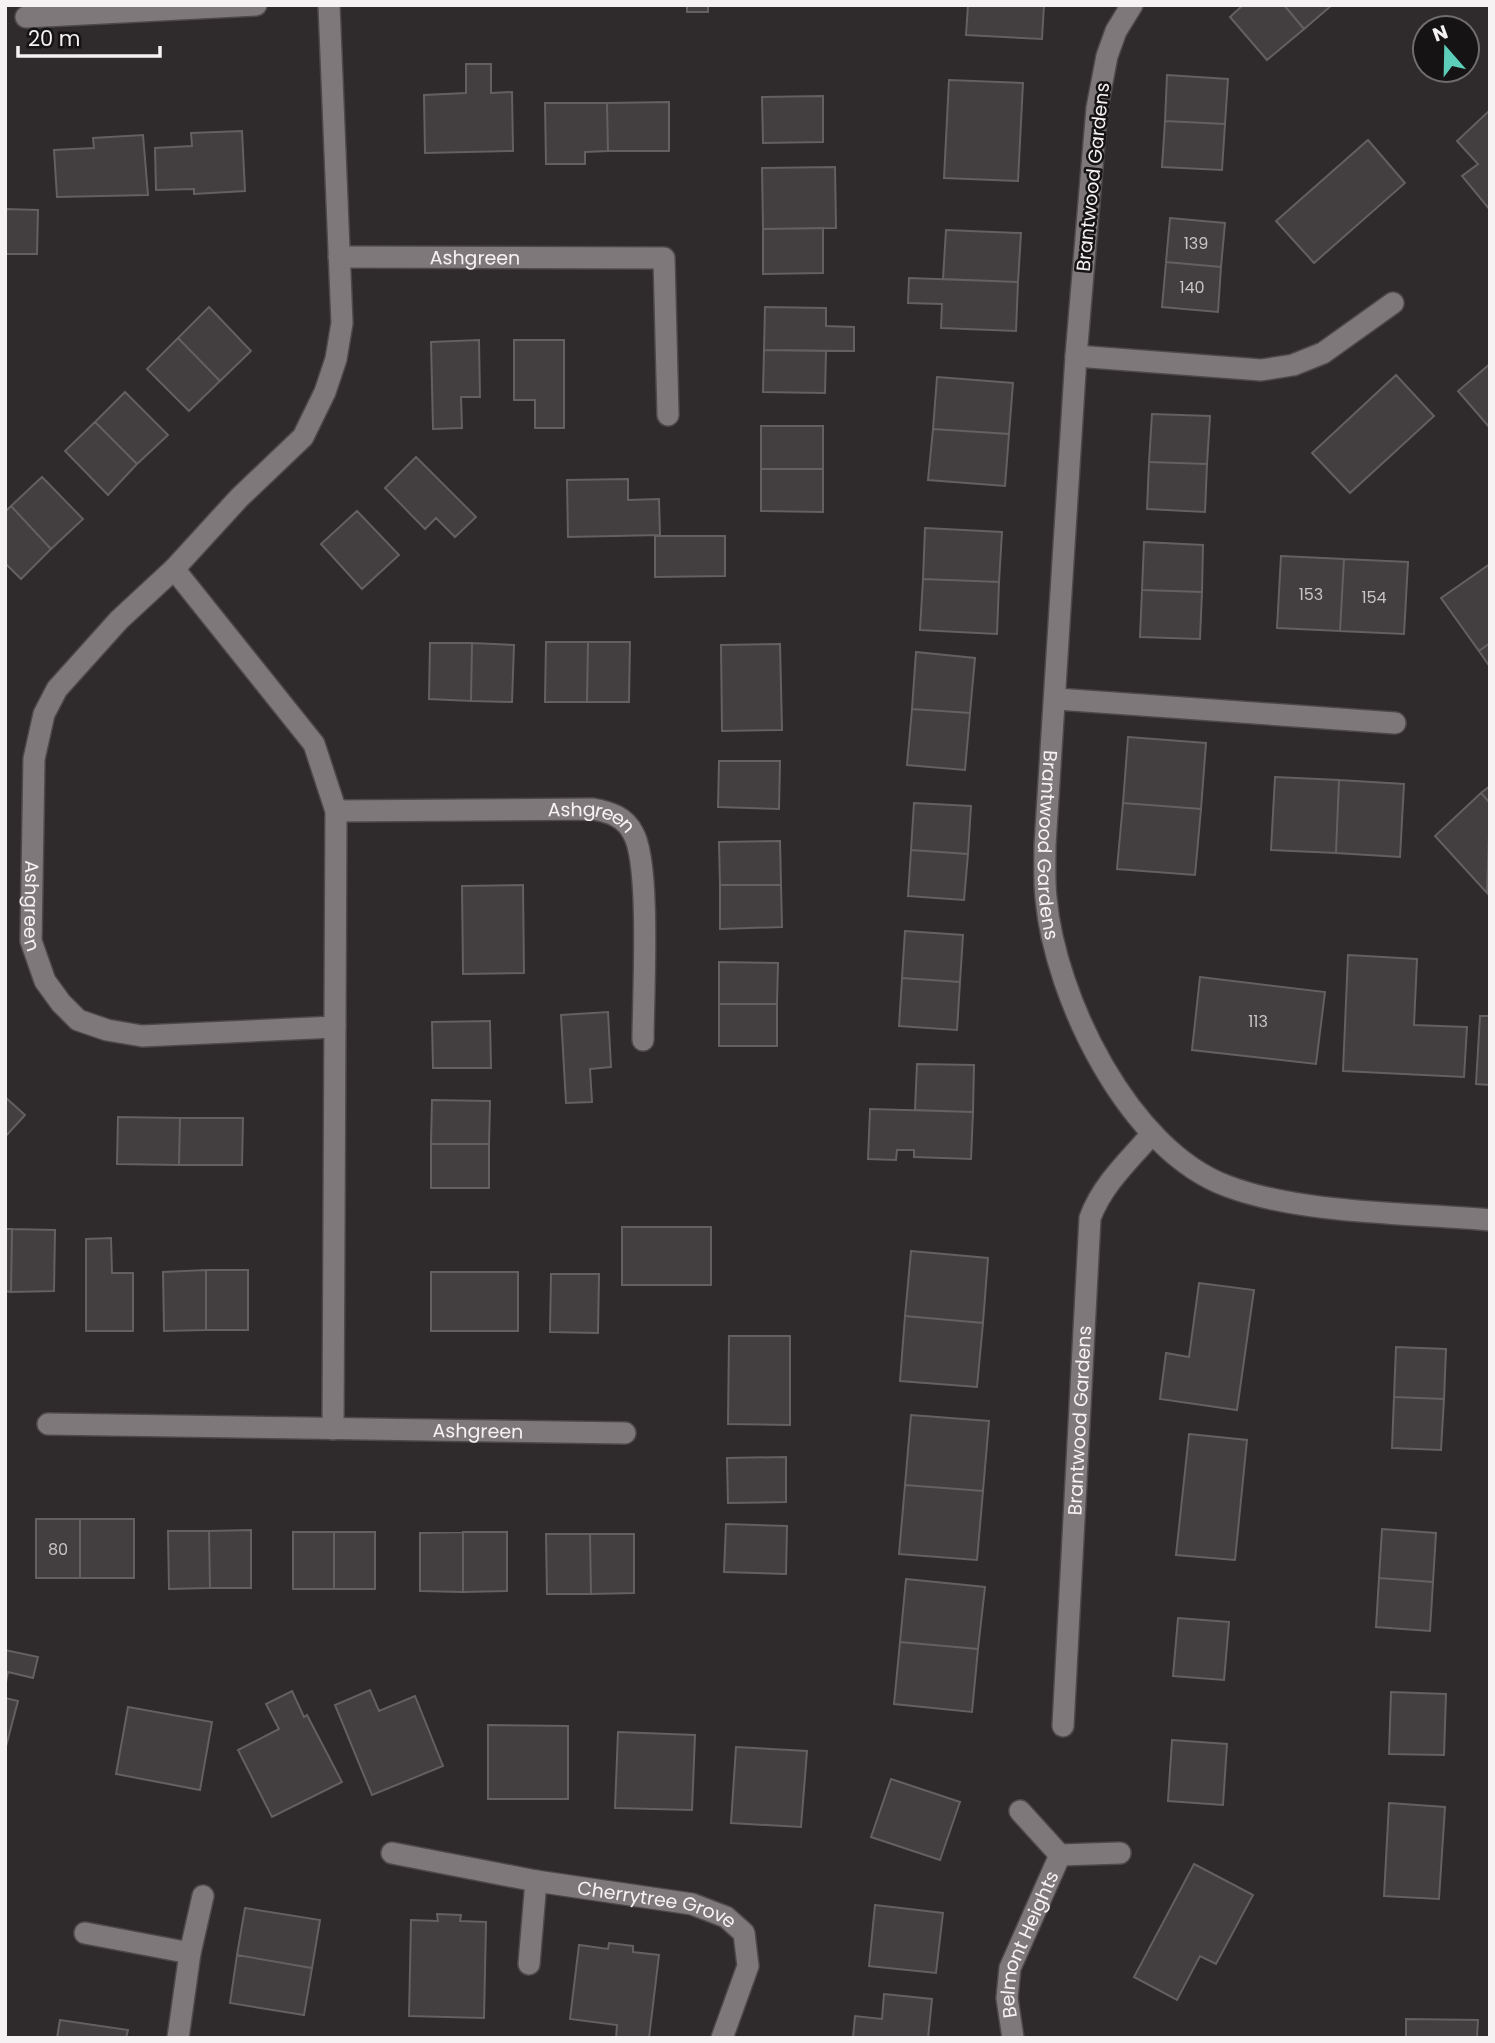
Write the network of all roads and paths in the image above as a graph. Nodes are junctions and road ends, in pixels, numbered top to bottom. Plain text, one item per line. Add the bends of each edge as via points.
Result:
1 (256, 5) edge
2 (330, 5) edge
3 (1132, 5) edge
4 (26, 17) dead end
5 (340, 257) junction
6 (1393, 303) dead end
7 (1076, 356) junction
8 (668, 415) dead end
9 (174, 569) junction
10 (1057, 699) junction
11 (1395, 723) dead end
12 (336, 811) junction
13 (335, 1027) junction
14 (643, 1040) dead end
15 (1152, 1134) junction
16 (1490, 1220) edge
17 (48, 1424) dead end
18 (333, 1429) junction
19 (625, 1433) dead end
20 (1063, 1726) dead end
21 (1020, 1811) dead end
22 (392, 1853) dead end
23 (1120, 1853) dead end
24 (1060, 1855) junction
25 (536, 1881) junction
26 (203, 1896) dead end
27 (85, 1933) dead end
28 (190, 1953) junction
29 (530, 1964) dead end
30 (178, 2038) edge
31 (722, 2038) edge
32 (1013, 2038) edge

1 - 4 street
2 - 5 street, Ashgreen
3 - 7 street, Brantwood Gardens via 1107,56 1097,108
5 - 8 street, Ashgreen via 664,258
5 - 9 street, Ashgreen via 342,323 336,359 326,392 303,437
6 - 7 street via 1323,353 1293,365 1261,370
7 - 10 street, Brantwood Gardens
9 - 12 street via 314,744
9 - 13 street, Ashgreen via 73,670 44,715 34,759 31,941 36,960 45,981 79,1020 107,1030 142,1035
10 - 11 street
10 - 15 street, Brantwood Gardens via 1045,872 1057,955 1092,1043
12 - 13 street
12 - 14 street, Ashgreen via 593,808 623,820 635,835 642,867
13 - 18 street
15 - 16 street, Brantwood Gardens via 1195,1171 1265,1197
15 - 20 street, Brantwood Gardens via 1096,1202 1090,1218
17 - 18 street, Ashgreen
18 - 19 street, Ashgreen
21 - 24 street, Belmont Heights
22 - 25 street, Cherrytree Grove
23 - 24 street, Belmont Heights
24 - 32 street, Belmont Heights via 1010,1968 1007,1998
25 - 29 street
25 - 31 street, Cherrytree Grove via 692,1904 734,1921 744,1933 748,1966
26 - 28 street
27 - 28 street
28 - 30 street

